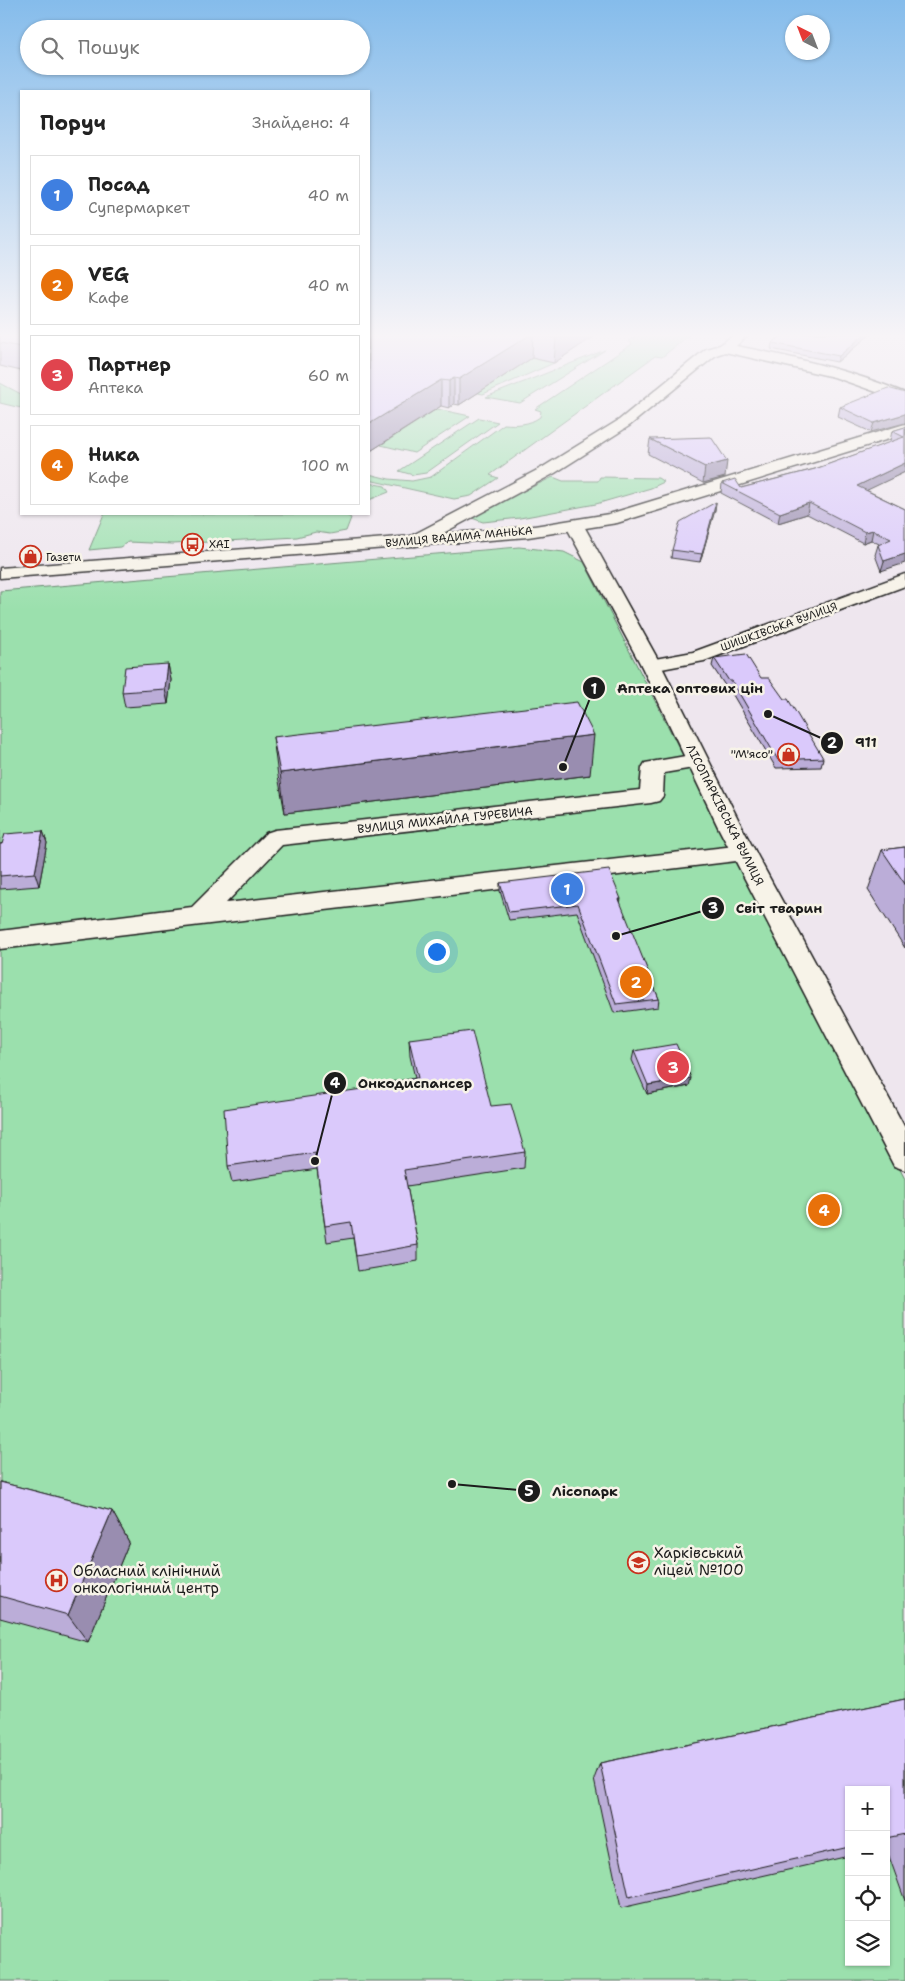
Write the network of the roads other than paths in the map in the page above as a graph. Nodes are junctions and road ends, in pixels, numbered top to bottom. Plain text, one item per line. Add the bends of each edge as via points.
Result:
1 (620, 425) edge
2 (905, 429) edge
3 (575, 526) junction
4 (415, 540) junction
5 (0, 573) edge
6 (905, 580) edge
7 (651, 665) junction
8 (697, 761) junction
9 (744, 853) junction
10 (200, 916) junction
11 (0, 940) edge
12 (905, 1157) edge

1 - 4 street via 548,470
2 - 3 street, ВУЛИЦЯ ВАДИМА МАНЬКА via 631,513
3 - 4 street, ВУЛИЦЯ ВАДИМА МАНЬКА
3 - 7 street, ЛІСОПАРКІВСЬКА ВУЛИЦЯ
4 - 5 street, ВУЛИЦЯ ВАДИМА МАНЬКА
6 - 7 street, ШИШКІВСЬКА ВУЛИЦЯ via 696,656
7 - 8 street, ЛІСОПАРКІВСЬКА ВУЛИЦЯ
8 - 9 street, ЛІСОПАРКІВСЬКА ВУЛИЦЯ
8 - 10 street, ВУЛИЦЯ МИХАЙЛА ГУРЕВИЧА via 653,768 650,796 275,838
9 - 10 street
9 - 12 street, ЛІСОПАРКІВСЬКА ВУЛИЦЯ
10 - 11 street

